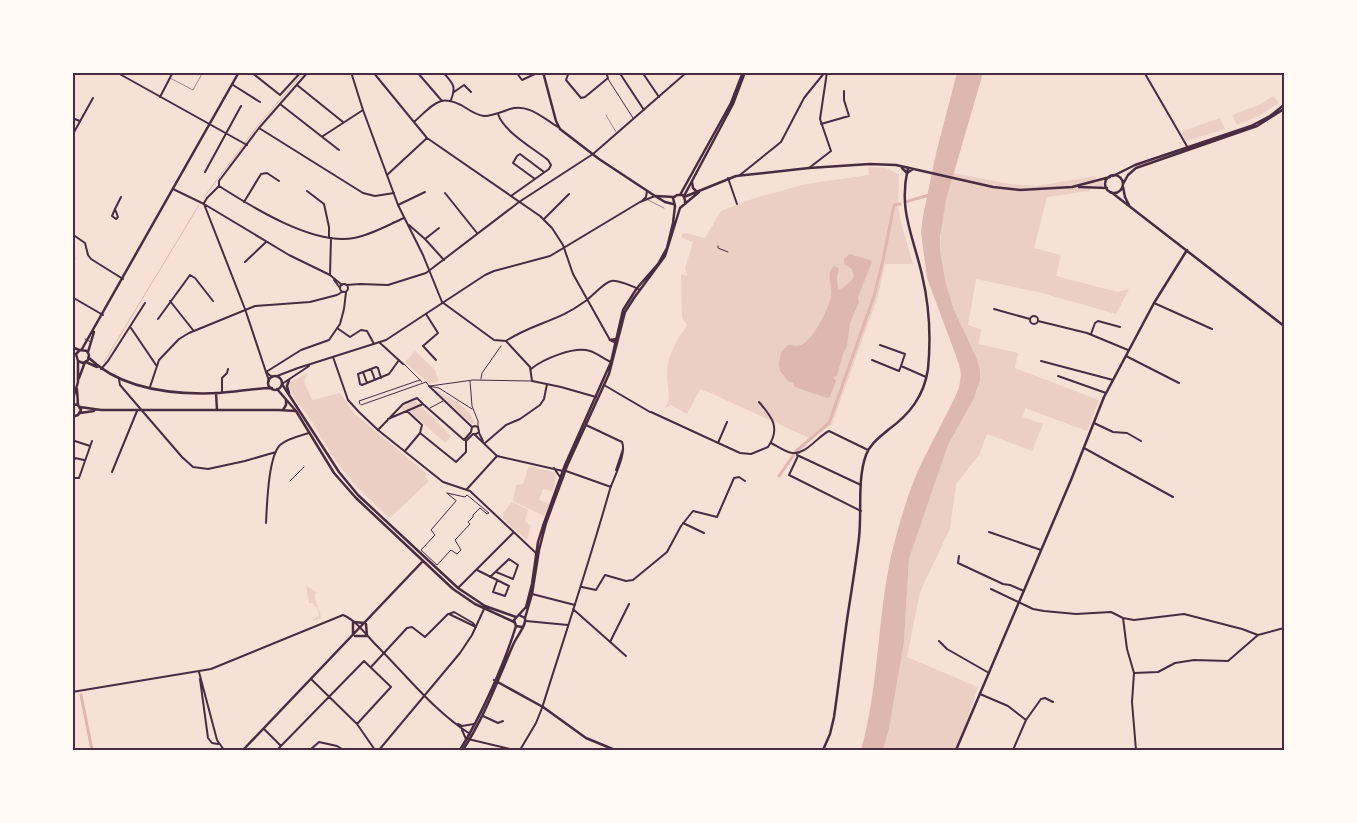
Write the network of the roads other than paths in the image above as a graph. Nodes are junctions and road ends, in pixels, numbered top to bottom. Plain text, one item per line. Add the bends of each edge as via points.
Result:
1 (116, 72) edge
2 (173, 72) edge
3 (203, 72) edge
4 (239, 72) edge
5 (251, 72) edge
6 (301, 72) edge
7 (308, 72) edge
8 (351, 72) edge
9 (373, 72) edge
10 (417, 72) edge
11 (443, 72) edge
12 (516, 72) edge
13 (539, 72) edge
14 (543, 72) edge
15 (569, 72) edge
16 (606, 72) edge
17 (619, 72) edge
18 (687, 72) edge
19 (744, 72) edge
20 (826, 72) edge
21 (1144, 72) edge
22 (644, 73) edge
23 (170, 78) junction
24 (608, 78) junction
25 (232, 84) junction
26 (297, 85) junction
27 (844, 91) dead end
28 (454, 92) junction
29 (471, 92) dead end
30 (160, 97) junction
31 (659, 97) junction
32 (93, 98) dead end
33 (442, 100) junction
34 (451, 100) junction
35 (260, 102) dead end
36 (280, 104) junction
37 (241, 106) dead end
38 (1284, 107) edge
39 (363, 110) junction
40 (644, 110) junction
41 (498, 114) junction
42 (606, 115) dead end
43 (72, 118) edge
44 (633, 119) junction
45 (80, 121) junction
46 (343, 122) junction
47 (414, 123) junction
48 (210, 124) junction
49 (821, 124) junction
50 (558, 127) junction
51 (259, 128) junction
52 (226, 133) junction
53 (617, 133) junction
54 (322, 136) junction
55 (72, 138) edge
56 (427, 138) junction
57 (247, 145) junction
58 (1188, 148) junction
59 (338, 150) dead end
60 (831, 151) junction
61 (593, 154) junction
62 (832, 155) dead end
63 (896, 165) junction
64 (750, 168) junction
65 (809, 168) junction
66 (908, 168) junction
67 (915, 169) junction
68 (205, 172) dead end
69 (544, 172) junction
70 (907, 173) junction
71 (744, 174) junction
72 (754, 174) junction
73 (387, 175) junction
74 (1112, 176) junction
75 (728, 178) junction
76 (534, 179) junction
77 (279, 181) dead end
78 (692, 182) junction
79 (1123, 185) junction
80 (219, 186) junction
81 (1072, 187) junction
82 (1106, 188) junction
83 (173, 189) junction
84 (307, 191) dead end
85 (647, 191) junction
86 (425, 192) dead end
87 (699, 192) junction
88 (1111, 192) junction
89 (394, 193) junction
90 (445, 193) dead end
91 (569, 194) dead end
92 (680, 195) junction
93 (510, 196) junction
94 (655, 196) junction
95 (121, 197) dead end
96 (674, 197) junction
97 (684, 197) junction
98 (647, 199) junction
99 (244, 202) junction
100 (519, 202) junction
101 (640, 202) junction
102 (204, 204) junction
103 (685, 204) junction
104 (737, 204) dead end
105 (398, 205) junction
106 (674, 205) junction
107 (664, 208) dead end
108 (680, 208) junction
109 (1132, 208) junction
110 (115, 209) dead end
111 (404, 218) junction
112 (544, 220) junction
113 (407, 224) junction
114 (439, 228) dead end
115 (477, 233) junction
116 (72, 234) edge
117 (330, 238) junction
118 (425, 239) junction
119 (266, 242) junction
120 (718, 246) dead end
121 (564, 248) junction
122 (1187, 250) junction
123 (728, 252) dead end
124 (72, 256) edge
125 (75, 258) dead end
126 (444, 260) junction
127 (245, 262) dead end
128 (430, 271) junction
129 (330, 275) junction
130 (333, 278) junction
131 (123, 279) junction
132 (355, 284) junction
133 (344, 285) junction
134 (632, 286) junction
135 (340, 288) junction
136 (639, 289) junction
137 (344, 292) junction
138 (633, 295) junction
139 (72, 297) edge
140 (170, 301) junction
141 (213, 301) dead end
142 (586, 301) junction
143 (442, 302) junction
144 (145, 303) dead end
145 (1154, 303) junction
146 (994, 309) dead end
147 (245, 310) junction
148 (426, 314) junction
149 (103, 315) junction
150 (158, 319) dead end
151 (1030, 319) junction
152 (1038, 321) junction
153 (1284, 326) edge
154 (131, 327) junction
155 (1120, 327) dead end
156 (338, 328) junction
157 (1212, 329) dead end
158 (193, 330) junction
159 (1091, 335) junction
160 (616, 339) junction
161 (610, 340) junction
162 (89, 341) junction
163 (506, 341) junction
164 (379, 342) junction
165 (617, 343) junction
166 (374, 344) junction
167 (880, 345) dead end
168 (501, 346) dead end
169 (73, 347) edge
170 (81, 350) junction
171 (1129, 351) junction
172 (88, 352) junction
173 (72, 354) edge
174 (1126, 356) junction
175 (76, 357) junction
176 (332, 357) junction
177 (89, 358) junction
178 (399, 360) junction
179 (436, 360) dead end
180 (872, 360) dead end
181 (78, 361) junction
182 (1041, 361) dead end
183 (85, 362) junction
184 (611, 362) junction
185 (403, 364) joint
186 (156, 365) junction
187 (310, 365) junction
188 (901, 366) junction
189 (101, 368) junction
190 (228, 369) dead end
191 (371, 369) junction
192 (531, 369) junction
193 (266, 372) junction
194 (363, 372) junction
195 (277, 376) junction
196 (1058, 376) dead end
197 (272, 377) junction
198 (926, 377) junction
199 (381, 378) junction
200 (119, 379) junction
201 (289, 380) junction
202 (375, 380) junction
203 (420, 380) junction
204 (470, 380) junction
205 (481, 380) junction
206 (1113, 380) junction
207 (532, 381) junction
208 (269, 382) junction
209 (367, 383) junction
210 (423, 383) junction
211 (1179, 383) dead end
212 (78, 384) junction
213 (282, 384) junction
214 (547, 384) junction
215 (603, 384) junction
216 (430, 386) junction
217 (150, 388) junction
218 (259, 388) junction
219 (272, 388) junction
220 (277, 389) junction
221 (222, 392) junction
222 (216, 393) junction
223 (1106, 393) junction
224 (284, 396) junction
225 (290, 397) junction
226 (597, 397) junction
227 (444, 400) junction
228 (759, 402) dead end
229 (72, 403) edge
230 (423, 404) junction
231 (79, 406) junction
232 (472, 408) junction
233 (428, 409) junction
234 (100, 410) junction
235 (216, 410) junction
236 (282, 410) junction
237 (140, 411) junction
238 (296, 411) junction
239 (407, 411) junction
240 (80, 413) junction
241 (74, 416) edge
242 (388, 419) junction
243 (73, 421) edge
244 (727, 422) dead end
245 (1094, 423) junction
246 (584, 425) junction
247 (472, 427) junction
248 (478, 427) junction
249 (378, 430) junction
250 (309, 433) junction
251 (420, 433) junction
252 (478, 433) junction
253 (472, 434) junction
254 (72, 440) edge
255 (92, 441) dead end
256 (465, 441) junction
257 (1142, 441) dead end
258 (718, 443) junction
259 (771, 443) junction
260 (486, 444) junction
261 (90, 446) junction
262 (1084, 448) junction
263 (868, 450) junction
264 (405, 451) junction
265 (276, 452) junction
266 (793, 453) junction
267 (497, 456) junction
268 (798, 456) junction
269 (84, 460) junction
270 (72, 465) edge
271 (304, 467) dead end
272 (554, 468) junction
273 (564, 471) junction
274 (112, 472) dead end
275 (560, 477) junction
276 (72, 478) edge
277 (290, 481) dead end
278 (745, 481) dead end
279 (862, 486) junction
280 (611, 487) junction
281 (468, 489) junction
282 (447, 493) joint
283 (1173, 497) dead end
284 (861, 511) junction
285 (266, 523) dead end
286 (683, 523) junction
287 (989, 532) dead end
288 (513, 533) junction
289 (704, 533) dead end
290 (1040, 550) junction
291 (537, 554) junction
292 (959, 556) dead end
293 (424, 560) junction
294 (477, 570) junction
295 (496, 572) junction
296 (490, 577) junction
297 (497, 581) junction
298 (581, 587) junction
299 (458, 588) junction
300 (991, 589) dead end
301 (1024, 591) junction
302 (532, 594) junction
303 (1019, 602) junction
304 (629, 604) dead end
305 (575, 605) junction
306 (484, 609) junction
307 (573, 609) junction
308 (517, 616) junction
309 (1123, 618) junction
310 (526, 619) junction
311 (353, 622) junction
312 (365, 623) junction
313 (515, 624) junction
314 (568, 625) junction
315 (476, 627) junction
316 (522, 627) junction
317 (1284, 628) edge
318 (360, 629) junction
319 (1258, 635) junction
320 (353, 636) junction
321 (367, 636) junction
322 (610, 642) junction
323 (939, 642) dead end
324 (384, 653) junction
325 (626, 656) dead end
326 (371, 667) junction
327 (200, 672) junction
328 (989, 672) junction
329 (1134, 673) junction
330 (311, 680) junction
331 (497, 681) junction
332 (72, 692) edge
333 (203, 692) junction
334 (980, 694) junction
335 (425, 696) junction
336 (329, 697) junction
337 (1053, 702) dead end
338 (543, 707) junction
339 (480, 715) junction
340 (1026, 720) junction
341 (503, 721) dead end
342 (357, 724) junction
343 (455, 724) junction
344 (474, 724) junction
345 (460, 728) junction
346 (264, 729) junction
347 (471, 735) junction
348 (467, 741) junction
349 (218, 744) junction
350 (282, 746) junction
351 (223, 749) edge
352 (219, 750) edge
353 (244, 750) edge
354 (277, 750) edge
355 (310, 750) edge
356 (344, 750) edge
357 (375, 750) edge
358 (379, 750) edge
359 (462, 750) edge
360 (514, 750) edge
361 (520, 750) edge
362 (615, 750) edge
363 (822, 750) edge
364 (956, 750) edge
365 (1013, 750) edge
366 (1136, 750) edge

1 - 30 street
2 - 23 street
3 - 23 lane via 193,90
4 - 25 main road
5 - 6 street via 278,95
7 - 26 street
8 - 39 street
9 - 47 street
10 - 33 street
11 - 28 street via 454,86
12 - 13 street via 522,80
14 - 50 main road
15 - 24 street via 566,80 581,98
16 - 24 street
17 - 40 street
18 - 31 street
19 - 78 main road via 733,104
19 - 92 main road via 731,103
20 - 49 street
20 - 64 street via 804,98 781,142
21 - 58 street
22 - 31 street
23 - 30 street
24 - 44 street
25 - 35 street
25 - 48 main road
26 - 36 street
26 - 46 street
27 - 49 street via 849,116
28 - 29 street via 464,85
28 - 34 street
30 - 48 street
31 - 40 street
32 - 45 street
33 - 34 street
33 - 47 street
34 - 41 street via 477,114
36 - 51 street
36 - 54 street
37 - 52 street
38 - 58 main road via 1257,123
38 - 79 main road via 1258,126 1133,170
39 - 46 street
39 - 73 street
40 - 44 street
41 - 50 street via 526,107
41 - 69 street via 506,128 548,160 550,167
42 - 53 lane
43 - 45 street
44 - 53 street
45 - 55 street
46 - 54 street
47 - 56 street
48 - 52 street
48 - 83 main road
49 - 60 street
50 - 61 main road
51 - 57 street
51 - 89 street via 363,193 375,196
52 - 57 street
52 - 68 street
53 - 61 street
54 - 59 street
56 - 73 street
56 - 93 street
57 - 80 street via 219,181
58 - 74 main road
60 - 62 lane
60 - 65 street
61 - 85 main road
61 - 100 street
63 - 65 main road
63 - 66 main road
63 - 70 main road
64 - 71 street
64 - 72 main road
65 - 72 main road
66 - 67 main road
66 - 70 main road
67 - 70 main road
67 - 81 main road via 993,188
69 - 76 street
69 - 76 street via 520,154 517,156 512,161 514,164
70 - 198 main road via 905,213 926,296
71 - 72 main road
71 - 75 main road
73 - 89 street
74 - 79 main road via 1121,179
74 - 81 main road
74 - 82 main road
75 - 87 main road
75 - 104 street
76 - 93 street
77 - 99 street via 261,174
78 - 87 main road via 693,188
78 - 97 main road
79 - 88 main road via 1118,192
79 - 109 main road via 1125,197
80 - 99 street
80 - 102 street
81 - 82 main road
82 - 88 main road
83 - 102 street
83 - 131 main road
84 - 117 street via 324,204
85 - 94 main road
85 - 101 street
86 - 105 street
87 - 97 main road
87 - 103 main road
88 - 109 main road
89 - 105 street
90 - 115 street
91 - 112 street
92 - 96 main road
92 - 97 main road
93 - 100 street
94 - 96 main road
94 - 98 street
94 - 106 main road
95 - 110 street
96 - 106 main road
97 - 103 main road
98 - 101 street
98 - 107 lane
99 - 117 street via 284,224
100 - 112 street
100 - 115 street
101 - 121 street
102 - 119 street
102 - 147 street
103 - 108 main road
105 - 111 street
106 - 108 main road
106 - 136 main road via 671,235 660,260
108 - 136 main road via 666,256
109 - 122 main road
111 - 113 street
111 - 117 street via 354,238
112 - 121 street
113 - 118 street
113 - 128 street
114 - 118 street
115 - 126 street
116 - 131 street via 85,243 88,257
117 - 129 street
118 - 126 street
119 - 127 street
119 - 129 street
120 - 123 street
121 - 142 street
121 - 143 street via 545,258 490,273
122 - 145 main road
122 - 153 main road
124 - 125 lane
126 - 128 street
128 - 132 street via 388,285
128 - 143 street
129 - 130 street
130 - 133 street
130 - 135 street
131 - 149 main road
132 - 133 street
132 - 137 street
133 - 135 street
133 - 137 street
134 - 136 street
134 - 138 street
134 - 142 street via 612,280
135 - 137 street
136 - 138 main road
136 - 165 main road via 625,312
137 - 147 street via 310,302 261,305
137 - 156 street via 344,309
138 - 160 main road via 622,314
139 - 149 street
140 - 141 street via 190,275
140 - 150 street
140 - 158 street
142 - 161 street
142 - 163 street via 560,317 528,328
143 - 148 street
143 - 163 street via 494,340
144 - 154 street
145 - 157 street
145 - 171 main road
146 - 151 street
147 - 158 street
147 - 193 street
148 - 164 street
148 - 179 street via 438,332 423,346
149 - 162 main road
151 - 152 street via 1034,323
151 - 152 street via 1035,316
152 - 159 street
154 - 186 street
154 - 189 street
155 - 159 street via 1098,321
156 - 166 street via 350,336 364,329
156 - 193 street via 328,341 301,350
158 - 186 street via 179,339
159 - 171 street
160 - 161 main road
160 - 165 main road
161 - 165 street
162 - 170 main road
162 - 172 main road
163 - 192 street
164 - 166 street
164 - 178 street
165 - 184 main road
165 - 215 main road via 613,363
166 - 176 street
167 - 188 street via 905,354
168 - 205 street via 482,373
169 - 170 main road
170 - 172 main road
170 - 175 main road
171 - 174 main road
172 - 177 main road
173 - 175 main road
174 - 206 main road
174 - 211 street
175 - 181 main road
176 - 187 street
176 - 249 street via 348,400
177 - 183 main road
177 - 189 main road
178 - 185 street
178 - 199 street via 389,374
180 - 188 street via 899,371
181 - 183 main road
181 - 212 main road
182 - 206 street
183 - 189 main road
183 - 212 main road
184 - 192 street via 584,350 554,355
184 - 215 main road
185 - 203 street
186 - 217 street
187 - 195 street
187 - 201 street
188 - 198 street
189 - 200 main road
190 - 221 street via 222,378
191 - 194 street
191 - 199 street via 378,368
191 - 202 street
192 - 207 street
193 - 197 street
193 - 208 street
194 - 209 street
194 - 209 street via 357,376 360,384
195 - 197 main road
195 - 213 main road
196 - 223 street
197 - 208 main road
198 - 263 main road via 910,411
199 - 202 street
200 - 217 main road
200 - 237 street
201 - 213 street
201 - 225 main road
202 - 209 street
203 - 210 street
203 - 210 street via 359,401 361,405
204 - 205 street
204 - 216 street
204 - 232 street
205 - 207 street
206 - 223 main road
207 - 214 street
208 - 218 main road
208 - 219 main road
210 - 216 street
212 - 229 main road
212 - 231 main road
213 - 220 main road
213 - 225 main road
214 - 226 street
214 - 260 street via 540,405 520,420 506,425
215 - 226 main road
215 - 258 street via 650,412
216 - 227 street
216 - 232 street
217 - 222 main road
218 - 219 main road
218 - 221 main road
219 - 220 main road
220 - 224 main road
221 - 222 main road
222 - 235 main road
223 - 245 main road
224 - 236 main road via 287,403
224 - 238 main road
225 - 293 main road via 350,487
226 - 246 main road
227 - 233 street
227 - 247 street
228 - 259 street via 773,419
229 - 231 main road
230 - 233 street
230 - 239 street
230 - 242 street via 417,398 403,404
231 - 234 main road
231 - 240 main road
232 - 248 street
233 - 256 street
234 - 237 main road
234 - 240 main road
235 - 236 main road
235 - 237 main road
236 - 238 main road
237 - 265 street via 186,462 197,469 227,466
237 - 274 street
238 - 250 main road
239 - 242 street
239 - 251 street via 422,425
240 - 241 main road
241 - 243 main road
242 - 249 street
244 - 258 street
245 - 257 street
245 - 262 main road
246 - 273 main road
246 - 280 street via 622,442 624,448
247 - 248 street
247 - 253 street
248 - 252 street
249 - 264 street
250 - 265 street via 286,441
250 - 293 main road via 346,488
251 - 256 street via 456,462 466,452
251 - 264 street
252 - 253 street
252 - 260 street
253 - 256 street
253 - 260 street
254 - 261 street
255 - 261 street
258 - 259 street via 748,454 763,450
259 - 266 street
260 - 267 street
261 - 269 street
262 - 283 street
262 - 290 main road
263 - 266 street via 829,431 806,448
263 - 279 main road
264 - 281 street via 445,483
265 - 285 street via 270,476
266 - 268 street
267 - 272 street
267 - 281 street
268 - 279 street
268 - 284 street via 789,475
269 - 270 street via 76,458
269 - 276 street via 78,479
271 - 277 street
272 - 273 street
272 - 275 street
273 - 275 main road
273 - 280 street
273 - 291 main road
275 - 291 main road
278 - 286 street via 734,478 717,517 695,510
279 - 284 main road
280 - 298 street
281 - 288 street
282 - 282 street via 456,501 434,524 431,530 435,535 421,550 437,565 450,550 457,554 461,550 454,540 470,524 468,522 477,511 480,508 488,513 467,494 465,497
284 - 363 main road via 834,718
286 - 289 street
286 - 298 street via 667,552 636,578 629,581 605,575 596,590
287 - 290 street
288 - 291 street
288 - 294 street
290 - 301 main road
291 - 302 main road
291 - 308 main road via 528,600
292 - 301 street via 958,563
293 - 299 main road
293 - 306 main road via 454,589
293 - 312 main road
294 - 296 street
294 - 299 street
295 - 295 street via 509,559 518,565 513,579
295 - 296 street
296 - 297 street
297 - 297 street via 509,586 505,596 493,592
298 - 305 street
299 - 308 main road via 485,606
300 - 303 street
301 - 303 main road
302 - 305 street
302 - 310 main road
303 - 309 street via 1044,611 1076,614 1111,612
303 - 328 main road
304 - 322 street
305 - 307 street
306 - 313 main road
306 - 315 street
307 - 314 street
307 - 322 street
308 - 310 main road
308 - 313 main road
309 - 319 street via 1134,620 1184,614
309 - 329 street
310 - 314 street
310 - 316 main road
311 - 312 main road
311 - 318 street
311 - 320 main road
311 - 327 street via 346,616 338,616
312 - 318 main road
312 - 321 main road
313 - 316 main road
313 - 331 main road
314 - 338 street
315 - 324 street via 454,612 425,636 409,627
315 - 335 street via 460,653
316 - 331 main road
317 - 319 street
318 - 320 main road
318 - 321 street
319 - 329 street via 1228,661 1194,660 1175,663 1158,672
320 - 321 main road
320 - 330 main road
321 - 324 street
322 - 325 street
323 - 328 street
324 - 326 street
324 - 335 street
326 - 336 street via 362,662
326 - 342 street via 391,688
327 - 332 street
327 - 333 street
328 - 334 main road
329 - 366 street via 1132,702
330 - 336 street
330 - 346 main road
331 - 338 main road
331 - 339 main road
331 - 339 main road
333 - 349 street
333 - 349 street via 209,741
334 - 340 street via 1008,706
334 - 364 main road
335 - 343 street
335 - 358 street
336 - 342 street
336 - 350 street
337 - 340 street via 1042,698
338 - 361 street
338 - 362 main road via 586,738
339 - 341 street via 498,723
339 - 344 main road
339 - 347 main road
340 - 365 street
342 - 357 street
343 - 344 street
343 - 345 street
344 - 347 main road
345 - 347 street
345 - 348 street
346 - 350 street
346 - 353 main road
347 - 348 main road
348 - 359 main road
348 - 359 main road
348 - 360 street
349 - 351 street
350 - 354 street
351 - 352 lane
355 - 356 street via 319,742

